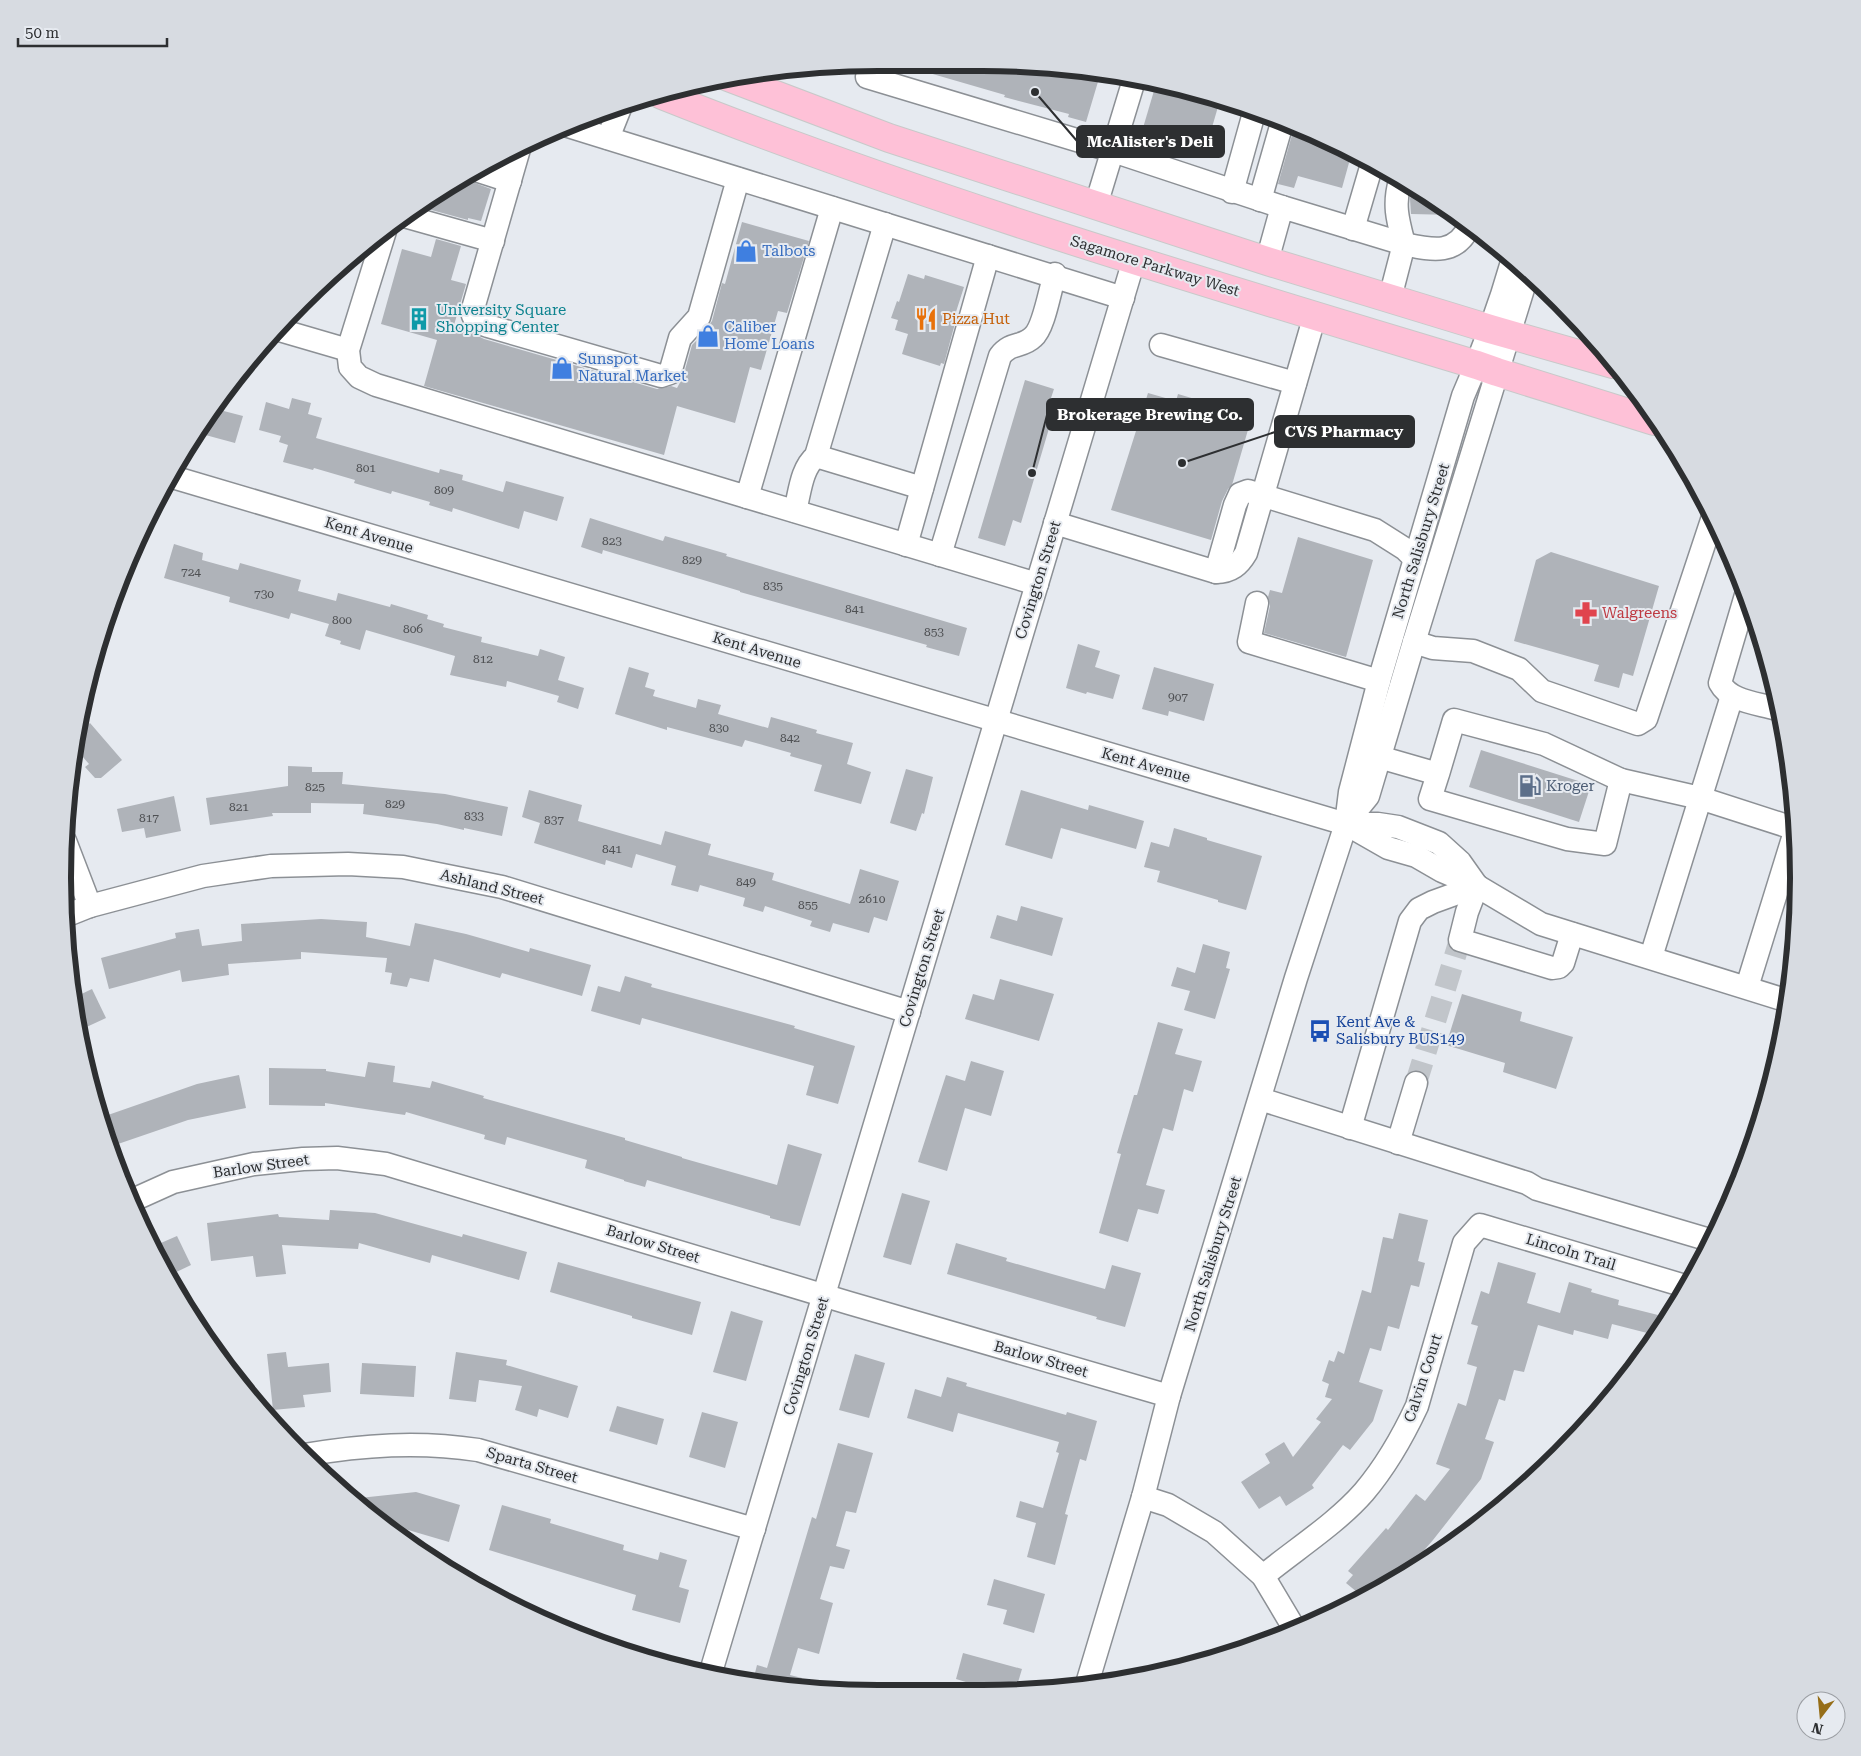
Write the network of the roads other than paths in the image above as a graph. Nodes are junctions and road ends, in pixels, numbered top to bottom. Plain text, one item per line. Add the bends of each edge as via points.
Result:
1 (873, 71) edge
2 (744, 83) edge
3 (1132, 86) edge
4 (671, 99) edge
5 (617, 115) edge
6 (1253, 118) edge
7 (579, 129) edge
8 (1281, 129) edge
9 (608, 138) junction
10 (1113, 151) junction
11 (517, 156) edge
12 (1370, 170) edge
13 (486, 173) edge
14 (738, 179) junction
15 (510, 180) junction
16 (1399, 187) edge
17 (1232, 192) junction
18 (1260, 200) junction
19 (1096, 205) junction
20 (1282, 207) junction
21 (832, 208) junction
22 (414, 219) edge
23 (885, 224) junction
24 (1353, 229) junction
25 (1466, 232) edge
26 (493, 241) junction
27 (380, 243) edge
28 (1404, 244) junction
29 (988, 256) junction
30 (1134, 260) junction
31 (1267, 261) junction
32 (1511, 268) edge
33 (1055, 275) junction
34 (1525, 281) edge
35 (1123, 298) junction
36 (1390, 298) junction
37 (1315, 315) junction
38 (285, 332) edge
39 (1500, 332) junction
40 (1161, 345) dead end
41 (348, 350) junction
42 (1602, 361) edge
43 (1487, 369) junction
44 (1294, 383) junction
45 (1646, 418) edge
46 (816, 456) junction
47 (177, 478) edge
48 (922, 488) junction
49 (1262, 494) junction
50 (747, 497) junction
51 (795, 511) junction
52 (1427, 519) junction
53 (1055, 524) junction
54 (1710, 527) edge
55 (1375, 530) junction
56 (906, 544) junction
57 (940, 555) junction
58 (1415, 559) junction
59 (1037, 584) junction
60 (1257, 603) dead end
61 (1743, 607) edge
62 (1739, 620) junction
63 (1414, 642) junction
64 (1379, 681) junction
65 (1732, 696) junction
66 (1768, 696) edge
67 (1771, 707) edge
68 (996, 721) junction
69 (1379, 757) junction
70 (1438, 774) junction
71 (1621, 780) junction
72 (1700, 798) junction
73 (1346, 824) junction
74 (1788, 826) edge
75 (1789, 851) edge
76 (72, 859) edge
77 (1477, 886) junction
78 (90, 906) junction
79 (72, 913) edge
80 (1572, 934) junction
81 (1651, 957) junction
82 (1747, 988) junction
83 (1780, 998) edge
84 (909, 1012) junction
85 (1416, 1083) tunnel mouth
86 (1260, 1099) junction
87 (1350, 1128) junction
88 (1398, 1144) junction
89 (138, 1198) edge
90 (1705, 1239) edge
91 (1464, 1243) joint
92 (1680, 1284) edge
93 (824, 1295) junction
94 (1169, 1396) junction
95 (314, 1453) edge
96 (1143, 1497) junction
97 (754, 1530) junction
98 (1264, 1576) junction
99 (1291, 1623) edge
100 (712, 1667) edge
101 (1089, 1678) edge

1 - 10 street
2 - 19 highway via 889,138
3 - 10 street
4 - 30 highway, Sagamore Parkway West via 847,165
5 - 9 street
6 - 17 street
7 - 9 street
8 - 18 street
9 - 14 street
10 - 17 street
10 - 19 street
11 - 15 street
12 - 24 street
13 - 15 street
14 - 21 street
14 - 26 street via 699,317 680,338 670,373 661,376 479,323 472,312
15 - 26 street
16 - 28 street via 1396,209
17 - 18 street
18 - 20 street
19 - 31 highway
20 - 24 street
20 - 31 street
21 - 23 street
21 - 50 street
22 - 26 street
23 - 29 street
23 - 46 street
24 - 28 street
25 - 28 street via 1452,246 1432,250
27 - 41 street
28 - 36 street
29 - 33 street
29 - 48 street
30 - 35 street, Covington Street
30 - 37 highway, Sagamore Parkway West
31 - 36 highway
32 - 39 street, North Salisbury Street
33 - 35 street
33 - 57 street via 1039,331 1026,343 1013,345 1000,356
34 - 39 street, North Salisbury Street
35 - 53 street, Covington Street
36 - 39 highway
37 - 43 highway, Sagamore Parkway West
37 - 44 street
38 - 41 street
39 - 42 highway
39 - 43 street, North Salisbury Street
40 - 44 street
41 - 50 street via 350,367 359,377 376,385
43 - 45 highway, Sagamore Parkway West
43 - 52 street, North Salisbury Street via 1463,396
43 - 63 street, North Salisbury Street
44 - 49 street
46 - 48 street
46 - 51 street via 805,469
47 - 68 street, Kent Avenue
48 - 56 street
49 - 53 street via 1246,553 1242,561 1225,572
49 - 55 street
50 - 51 street
51 - 56 street
52 - 55 street via 1405,530
52 - 58 street, North Salisbury Street
53 - 59 street, Covington Street
54 - 63 street via 1646,719 1638,724 1542,691 1519,669 1472,651 1433,648
55 - 58 street
56 - 57 street
57 - 59 street
58 - 64 street, North Salisbury Street
59 - 68 street, Covington Street
60 - 64 street via 1248,642
61 - 62 street
62 - 65 street via 1720,683
62 - 66 street via 1738,680 1746,689
63 - 69 street, North Salisbury Street
64 - 73 street, North Salisbury Street via 1350,792
65 - 67 street
65 - 72 street
68 - 73 street, Kent Avenue
68 - 84 street, Covington Street
69 - 70 street
69 - 73 street, North Salisbury Street via 1368,796
70 - 71 street via 1454,720 1544,744
70 - 71 street via 1430,799 1567,839 1605,844
71 - 72 street
72 - 74 street
72 - 81 street
73 - 77 street, Kent Avenue via 1398,827 1439,843 1460,862
73 - 86 street, North Salisbury Street
75 - 82 street
76 - 78 street
77 - 80 street via 1541,924
77 - 80 street via 1460,940 1552,968 1563,963
77 - 87 street via 1419,909 1410,921
78 - 79 street, Ashland Street
78 - 84 street, Ashland Street via 202,876 271,866 348,864 403,867 502,887
80 - 81 street
81 - 82 street
82 - 83 street
84 - 93 street, Covington Street
85 - 88 street
86 - 87 street
86 - 94 street, North Salisbury Street
87 - 88 street
88 - 90 street
89 - 93 street, Barlow Street via 173,1182 254,1164 303,1159 358,1159 386,1164
91 - 92 street, Lincoln Trail via 1480,1225
91 - 98 street, Calvin Court via 1417,1406 1392,1453 1364,1492 1337,1518
93 - 94 street, Barlow Street
93 - 97 street, Covington Street
94 - 96 street, North Salisbury Street
95 - 97 street, Sparta Street via 352,1447 410,1445 478,1450
96 - 98 street via 1168,1505 1214,1532
96 - 101 street, North Salisbury Street
97 - 100 street, Covington Street
98 - 99 street

